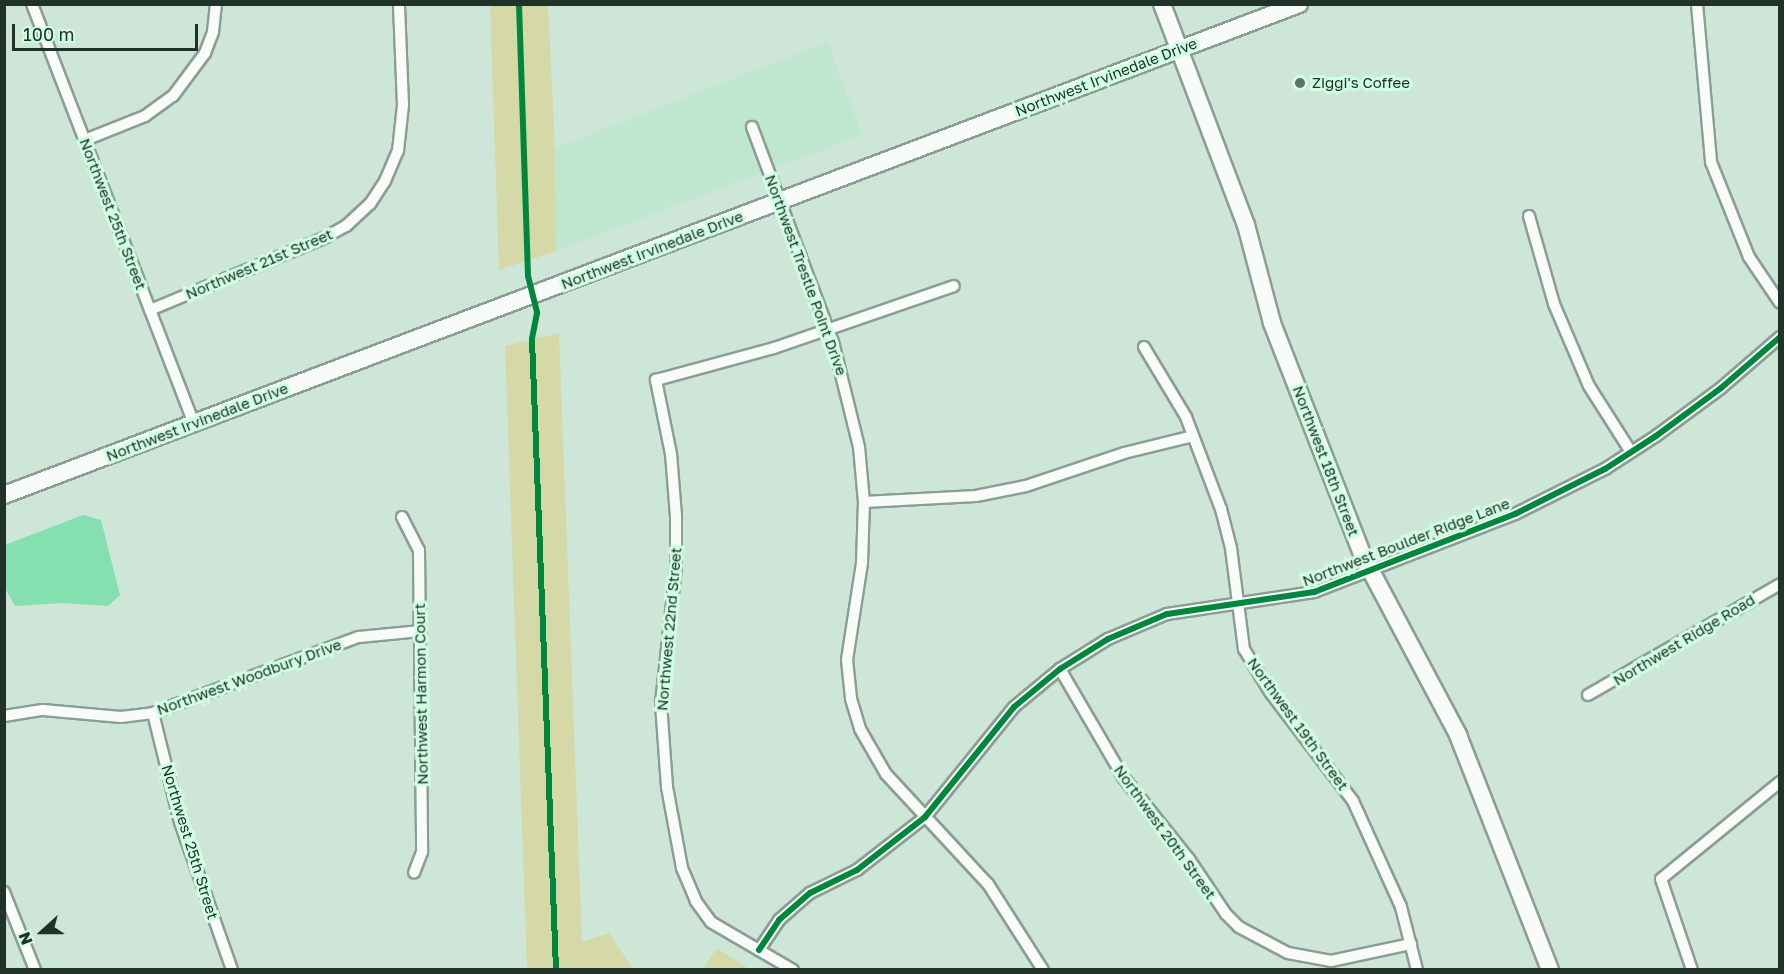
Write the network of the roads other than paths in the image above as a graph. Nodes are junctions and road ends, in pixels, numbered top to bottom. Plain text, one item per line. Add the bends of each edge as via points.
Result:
1 (32, 4) edge
2 (216, 4) edge
3 (399, 4) edge
4 (1162, 4) edge
5 (1299, 4) edge
6 (1697, 4) edge
7 (1180, 50) junction
8 (752, 127) dead end
9 (85, 140) junction
10 (780, 201) junction
11 (1529, 216) dead end
12 (954, 286) dead end
13 (1779, 303) edge
14 (150, 310) junction
15 (829, 329) junction
16 (1779, 337) edge
17 (1144, 347) dead end
18 (194, 423) junction
19 (1193, 436) junction
20 (1632, 452) junction
21 (4, 495) edge
22 (864, 502) junction
23 (402, 517) dead end
24 (1370, 571) junction
25 (1779, 584) edge
26 (1236, 603) junction
27 (421, 631) junction
28 (1060, 669) junction
29 (1588, 694) dead end
30 (153, 712) junction
31 (4, 716) edge
32 (1779, 782) edge
33 (925, 817) junction
34 (414, 873) dead end
35 (4, 892) edge
36 (1411, 944) junction
37 (759, 950) junction
38 (35, 969) edge
39 (232, 969) edge
40 (793, 969) edge
41 (1043, 969) edge
42 (1417, 969) edge
43 (1550, 969) edge
44 (1692, 969) edge

1 - 9 street, Northwest 25th Street
2 - 9 street via 213,32 205,53 173,96 145,116
3 - 14 street, Northwest 21st Street via 403,105 398,151 370,204 346,226 324,238
4 - 7 main road, Northwest 18th Street
5 - 7 main road, Northwest Irvinedale Drive
6 - 13 street via 1711,162 1741,240
7 - 10 main road, Northwest Irvinedale Drive
7 - 24 main road, Northwest 18th Street via 1246,225 1272,323
8 - 10 street, Northwest Trestle Point Drive
9 - 14 street, Northwest 25th Street
10 - 15 street, Northwest Trestle Point Drive
10 - 18 main road, Northwest Irvinedale Drive
11 - 20 street via 1554,304 1589,386
12 - 15 street
14 - 18 street, Northwest 25th Street
15 - 22 street, Northwest Trestle Point Drive via 859,447
15 - 37 street, Northwest 22nd Street via 656,380 671,454 676,516 675,568 661,703 668,787 682,868 696,901 711,922
16 - 20 street, Northwest Boulder Ridge Lane via 1721,388
17 - 19 street, Northwest 19th Street
18 - 21 main road, Northwest Irvinedale Drive
19 - 22 street via 1124,453 1026,486 976,496
19 - 26 street, Northwest 19th Street via 1223,519
20 - 24 street, Northwest Boulder Ridge Lane via 1515,514
22 - 33 street, Northwest Trestle Point Drive via 862,563 847,660 851,699 886,774
23 - 27 street, Northwest Harmon Court via 419,550
24 - 26 street, Northwest Boulder Ridge Lane via 1314,592
24 - 43 main road, Northwest 18th Street via 1458,735
25 - 29 street, Northwest Ridge Road
26 - 28 street, Northwest Boulder Ridge Lane via 1190,609 1136,625
26 - 36 street, Northwest 19th Street via 1244,649 1251,664 1353,801 1383,860
27 - 30 street, Northwest Woodbury Drive via 359,637
27 - 34 street, Northwest Harmon Court via 422,852
28 - 33 street, Northwest Boulder Ridge Lane via 1014,707
28 - 36 street, Northwest 20th Street via 1123,777 1239,927 1288,953 1331,961
30 - 31 street, Northwest Woodbury Drive via 121,717 44,710
30 - 39 street, Northwest 25th Street via 180,822
32 - 44 street via 1660,879
33 - 37 street, Northwest Boulder Ridge Lane via 858,870 810,893 779,920
33 - 41 street, Northwest Trestle Point Drive via 988,884
35 - 38 street
36 - 42 street, Northwest 19th Street
37 - 40 street, Northwest 22nd Street

